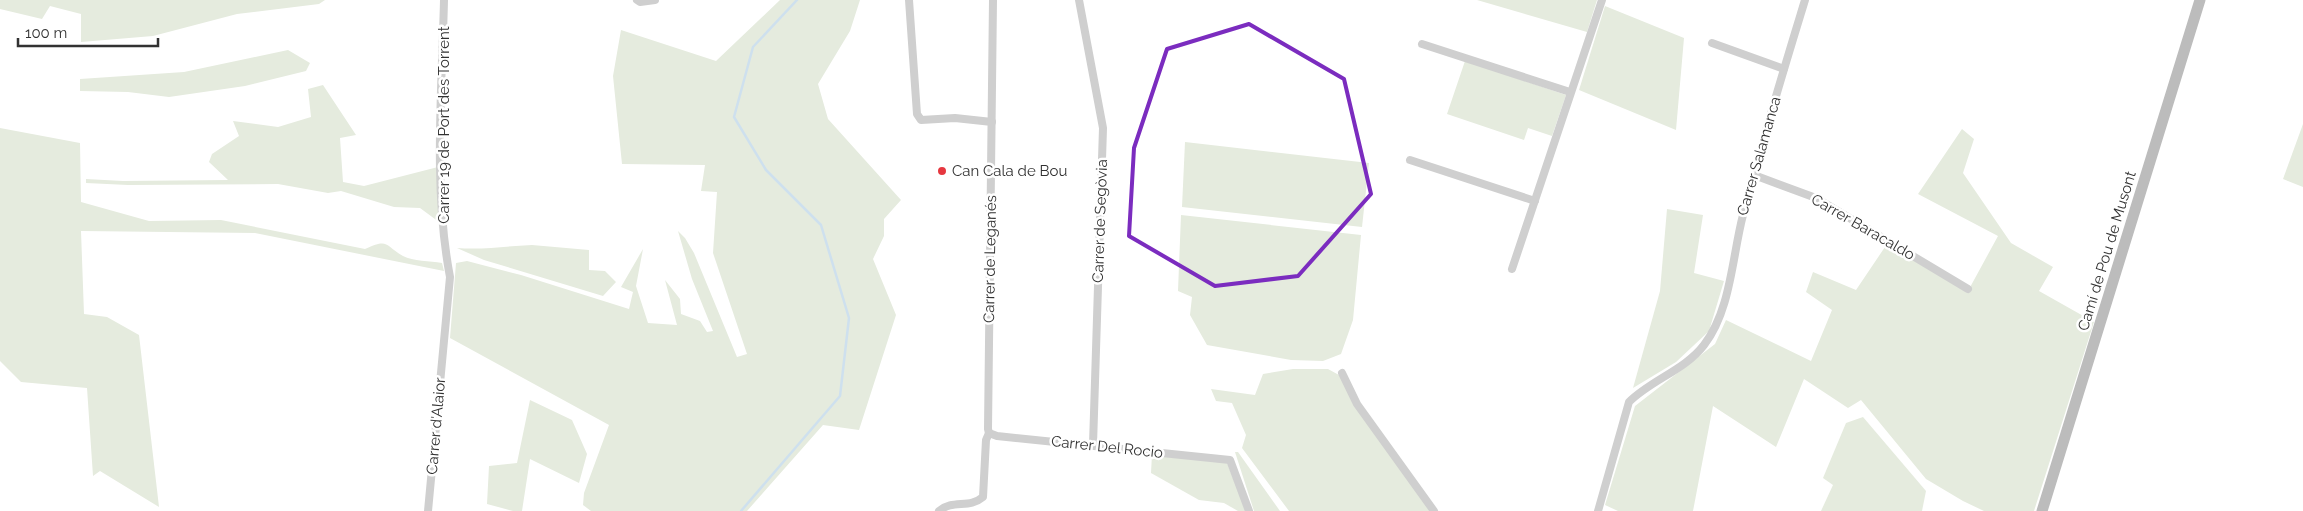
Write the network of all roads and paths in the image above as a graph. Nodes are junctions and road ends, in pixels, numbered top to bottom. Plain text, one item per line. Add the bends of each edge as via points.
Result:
1 (444, 0) edge
2 (637, 0) edge
3 (655, 0) edge
4 (909, 0) edge
5 (994, 0) edge
6 (1079, 0) edge
7 (1602, 0) edge
8 (1805, 0) edge
9 (2200, 0) edge
10 (1712, 43) dead end
11 (1422, 44) dead end
12 (1784, 69) junction
13 (1570, 92) junction
14 (992, 122) junction
15 (1410, 160) dead end
16 (1754, 175) junction
17 (1535, 201) junction
18 (1512, 269) dead end
19 (1968, 289) dead end
20 (443, 340) joint
21 (1342, 373) dead end
22 (988, 431) junction
23 (1093, 445) junction
24 (428, 511) edge
25 (939, 511) edge
26 (1249, 511) edge
27 (1434, 511) edge
28 (1598, 511) edge
29 (2042, 511) edge

1 - 20 street, Carrer 19 de Port des Torrent via 441,205 450,277
2 - 3 street
4 - 14 street via 916,114 921,120 955,118
5 - 14 street, Carrer de Leganés
6 - 23 street, Carrer de Segòvia via 1103,128
7 - 13 street
8 - 12 street, Carrer Salamanca
9 - 29 street, Camí de Pou de Musont
10 - 12 street
11 - 13 street
12 - 16 street, Carrer Salamanca
13 - 17 street
14 - 22 street, Carrer de Leganés
15 - 17 street
16 - 19 street, Carrer Baracaldo via 1816,198
16 - 28 street, Carrer Salamanca via 1715,329 1703,347 1680,367 1640,391 1629,402
17 - 18 street
20 - 24 street, Carrer d'Alaior
21 - 27 street via 1357,404
22 - 23 street, Carrer Del Rocio via 997,436
22 - 25 street, Carrer de Leganés via 983,497 976,503 954,504
23 - 26 street, Carrer Del Rocio via 1230,460

